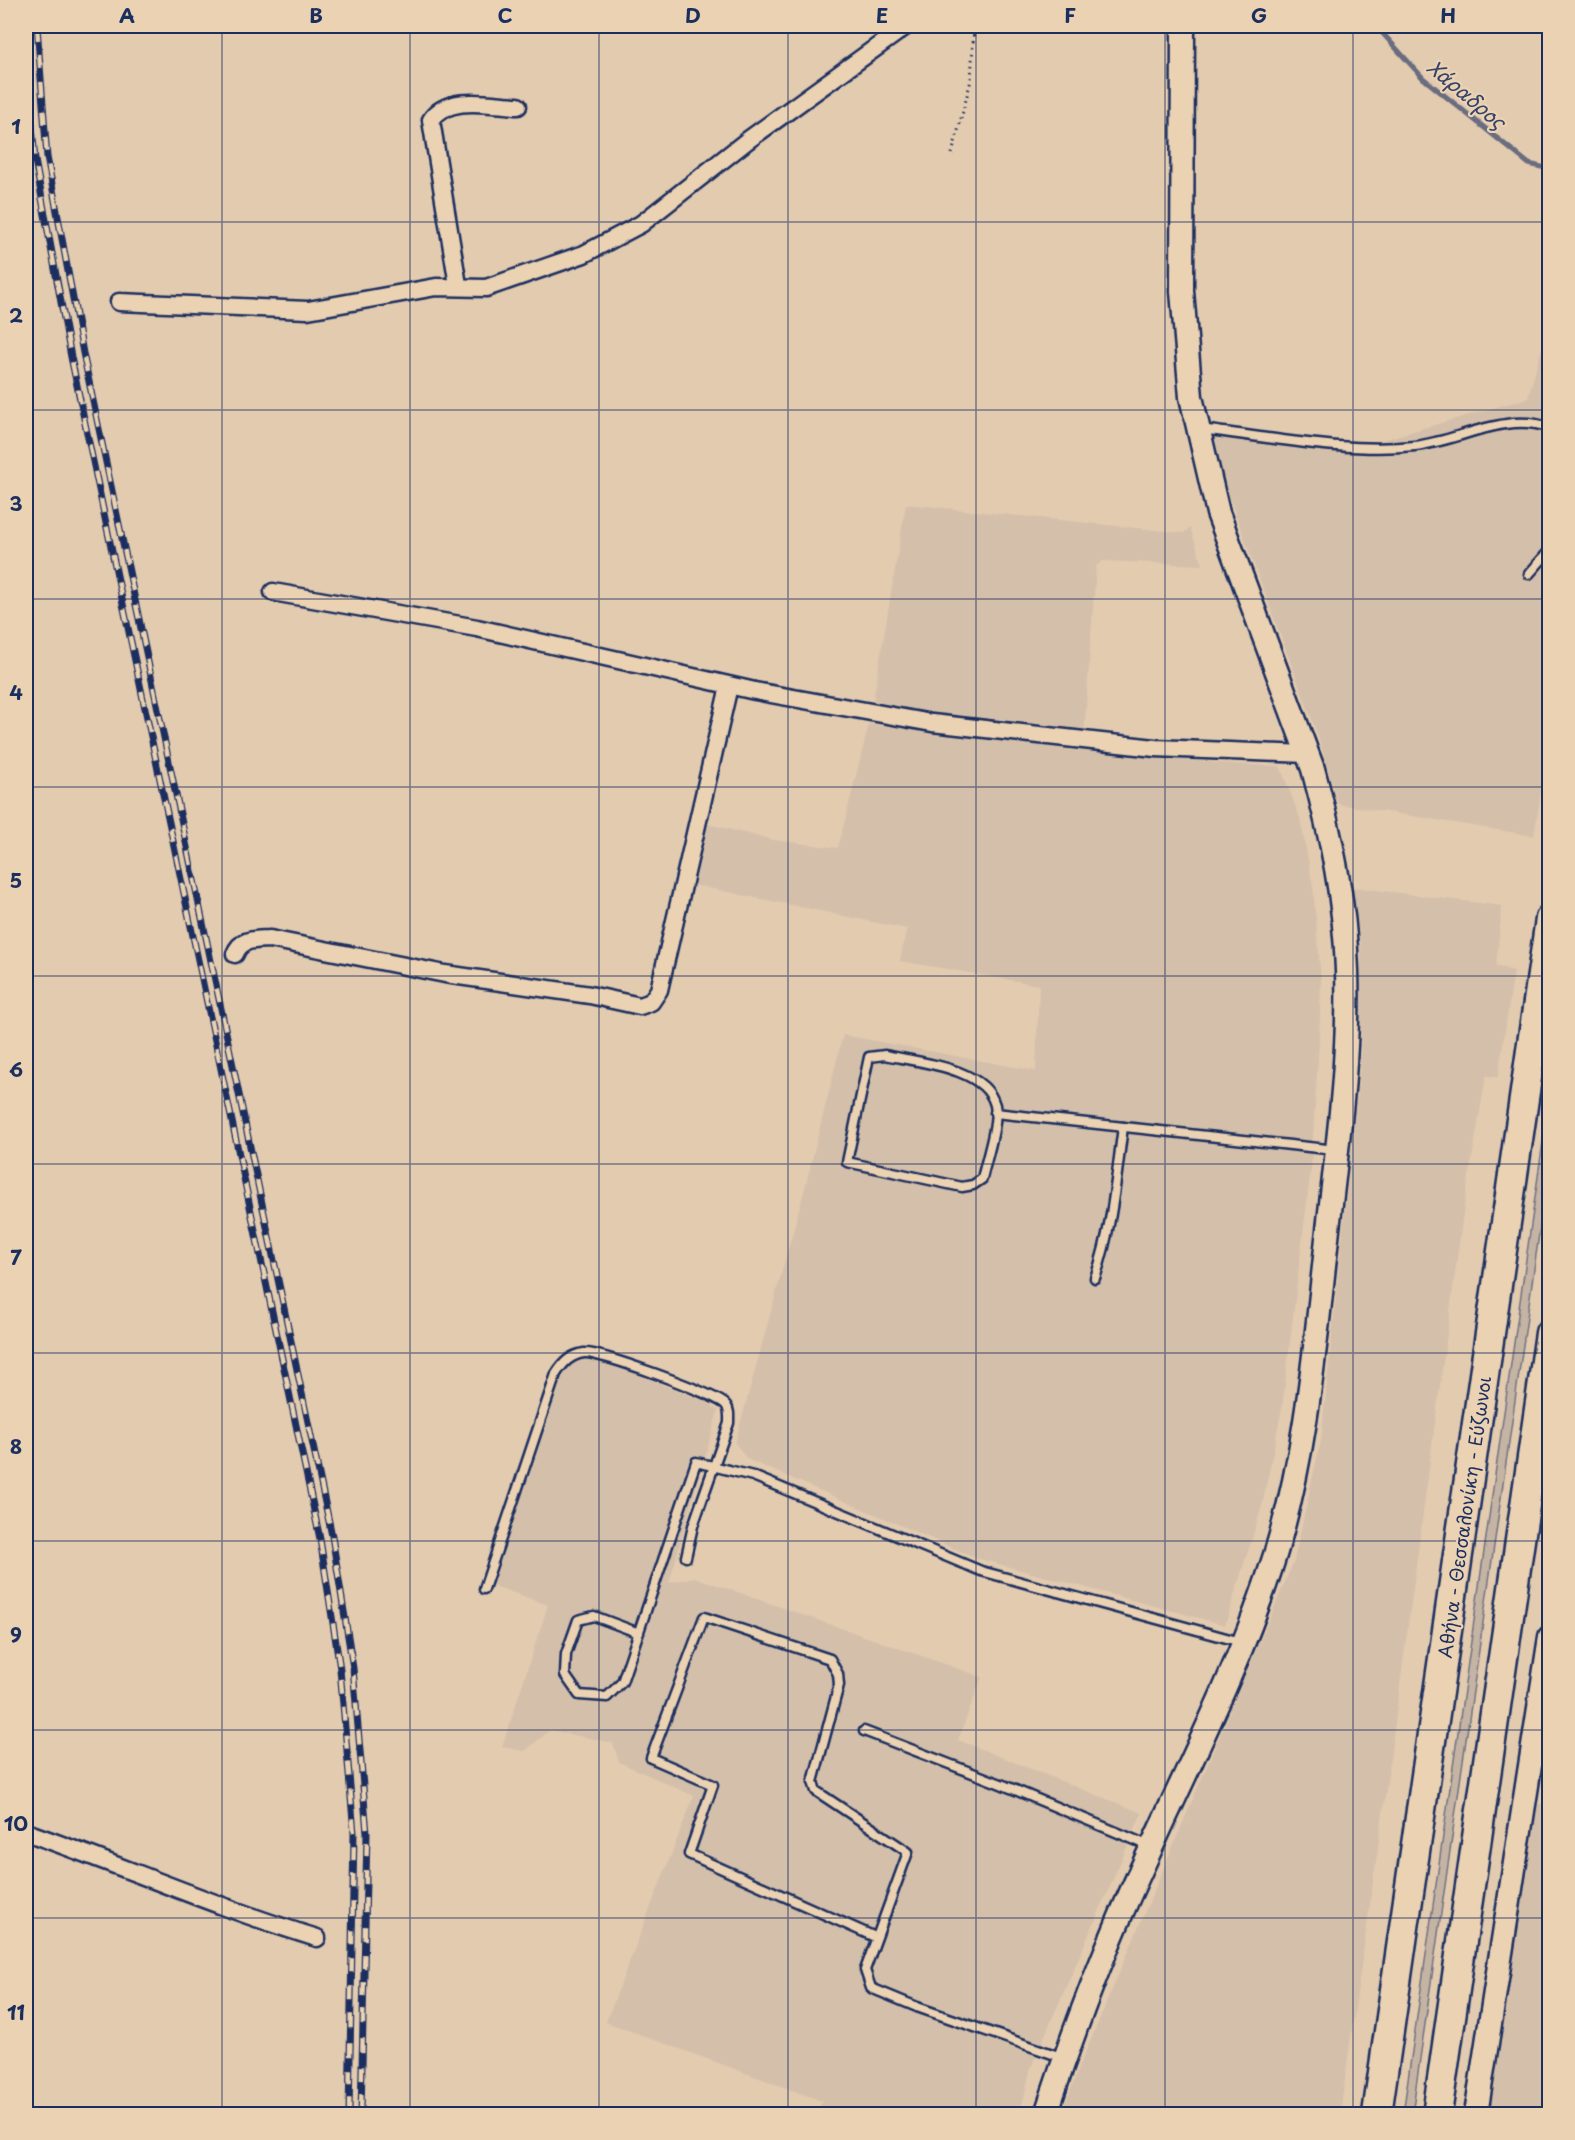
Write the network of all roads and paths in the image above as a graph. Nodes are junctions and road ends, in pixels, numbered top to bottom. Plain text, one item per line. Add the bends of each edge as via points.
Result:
1 (906, 26) edge
2 (974, 26) edge
3 (1183, 26) edge
4 (518, 106) dead end
5 (952, 154) dead end
6 (458, 285) junction
7 (119, 302) dead end
8 (1550, 428) edge
9 (1196, 429) junction
10 (1550, 550) edge
11 (1529, 574) dead end
12 (273, 592) dead end
13 (729, 686) junction
14 (1307, 754) junction
15 (1550, 919) edge
16 (235, 954) dead end
17 (995, 1113) junction
18 (1123, 1127) junction
19 (1336, 1150) junction
20 (1095, 1278) dead end
21 (1550, 1333) edge
22 (715, 1467) junction
23 (686, 1557) dead end
24 (484, 1589) dead end
25 (639, 1633) junction
26 (1550, 1637) edge
27 (1242, 1642) junction
28 (864, 1731) dead end
29 (26, 1832) edge
30 (1152, 1847) junction
31 (875, 1937) junction
32 (317, 1938) dead end
33 (1065, 2058) junction
34 (1046, 2115) edge
35 (1377, 2115) edge
36 (1437, 2115) edge
37 (1476, 2115) edge

1 - 6 street via 739,146 641,224 584,254 486,288
2 - 5 path via 971,80
3 - 9 street via 1182,291
4 - 6 street via 454,104 438,109 431,120
6 - 7 street via 308,310
8 - 9 lane via 1513,422 1440,443 1364,448
9 - 14 street via 1235,564
10 - 11 lane
12 - 13 street via 477,628
13 - 14 street via 932,723 1155,748
13 - 16 street via 659,990 651,1002 640,1006 445,974 270,939 241,943
14 - 19 street via 1333,848 1345,934 1347,1025
15 - 35 highway, Αθήνα - Θεσσαλονίκη - Εύζωνοι
17 - 17 lane via 990,1094 967,1073 885,1055 869,1058 847,1162 962,1187 973,1185 982,1179
17 - 18 lane
18 - 19 lane
18 - 20 lane via 1112,1210
19 - 27 street via 1308,1411 1274,1557
21 - 36 highway
22 - 23 lane
22 - 24 lane via 729,1423 729,1410 724,1403 597,1354 573,1356 556,1374
22 - 25 lane via 696,1462
22 - 27 lane via 753,1476 981,1571
25 - 25 lane via 622,1682 607,1697 579,1695 565,1675 566,1654 578,1620 594,1616
26 - 37 street
27 - 30 street
28 - 30 lane
29 - 32 street via 246,1916
30 - 33 street via 1082,2008
31 - 31 lane via 908,1852 816,1791 813,1782 839,1685 830,1659 704,1617 651,1758 713,1785 689,1854
31 - 33 lane via 865,1970 871,1988
33 - 34 street

